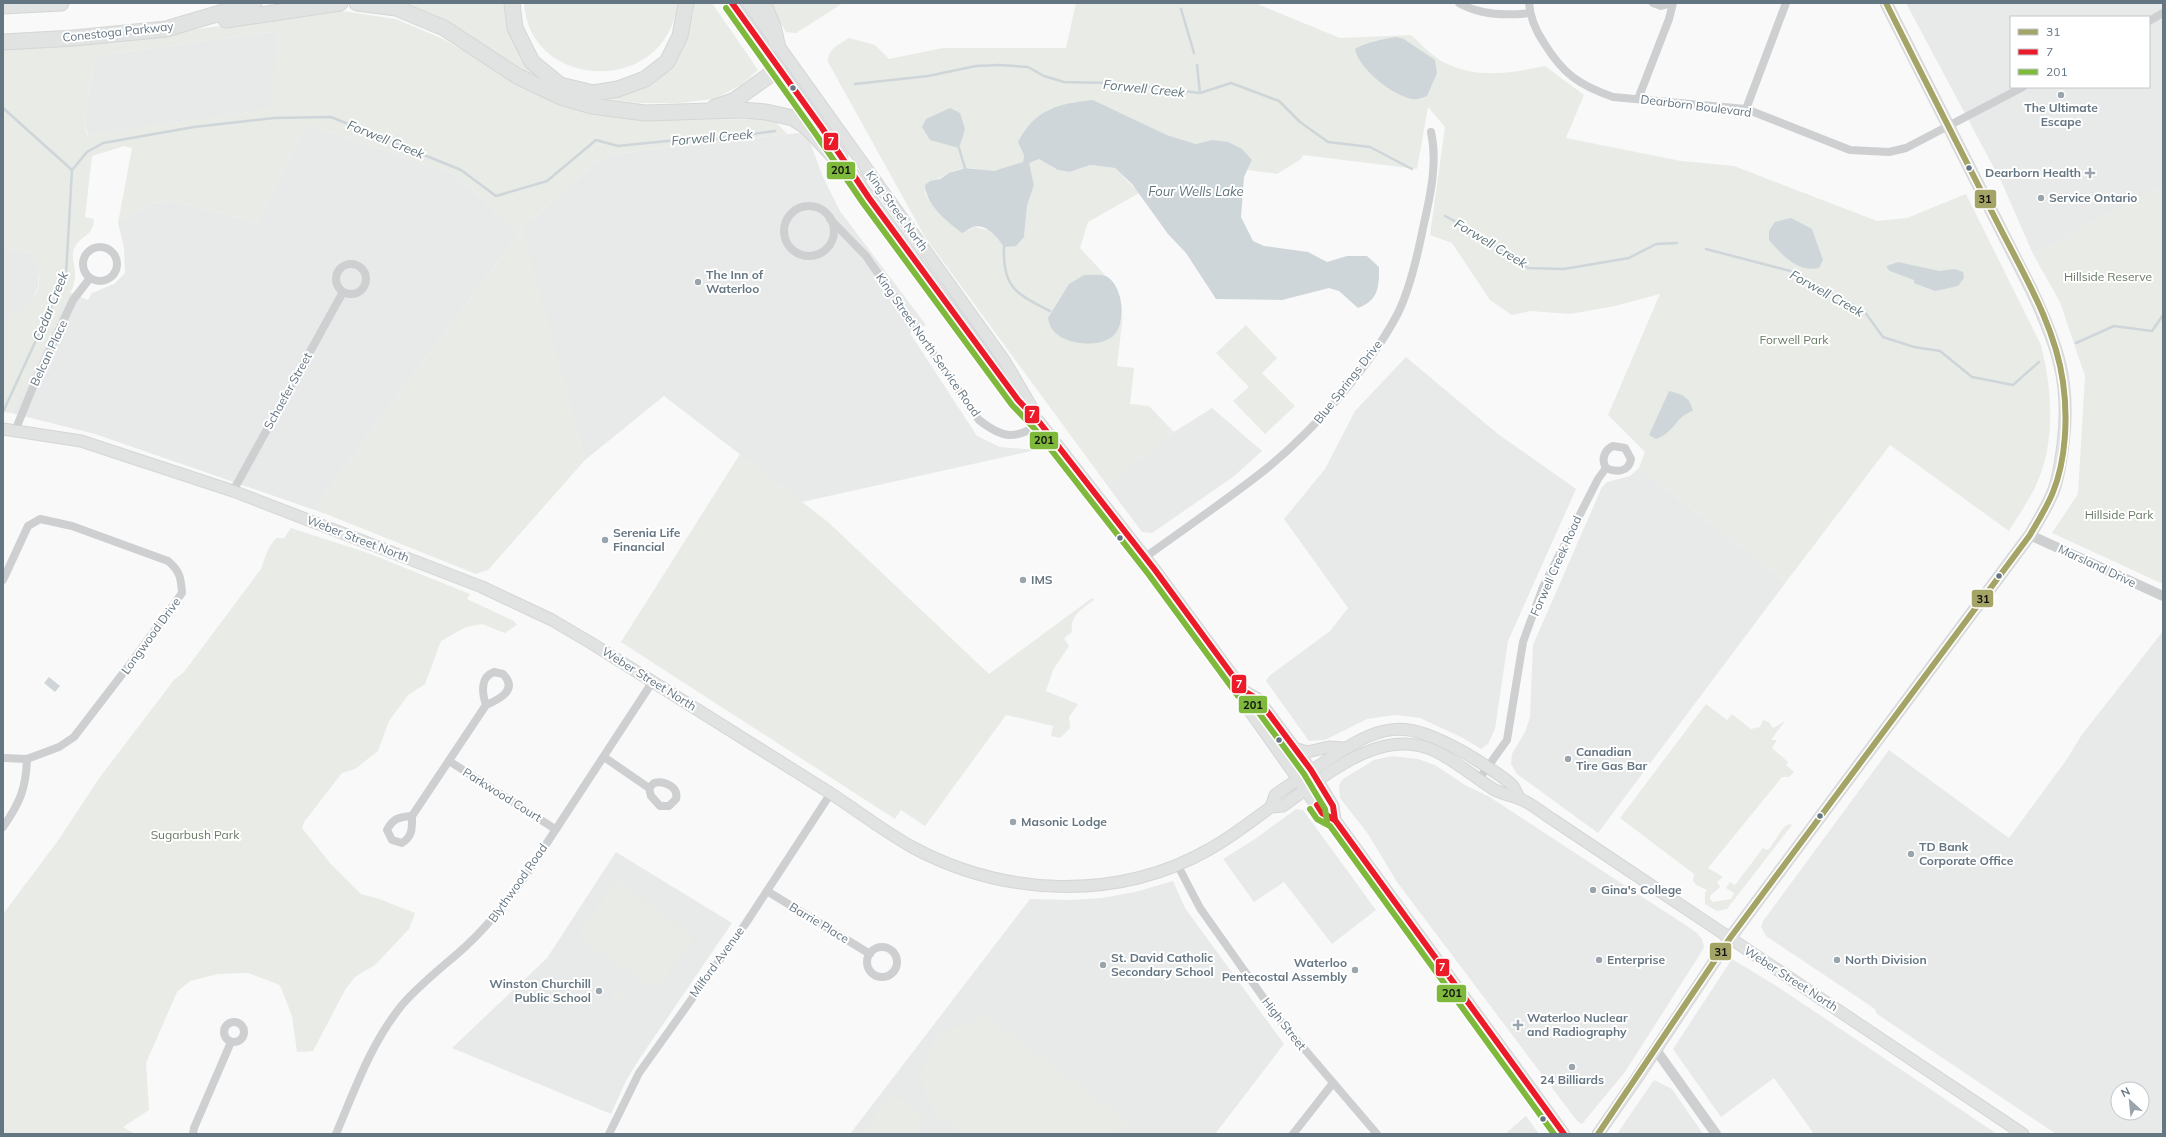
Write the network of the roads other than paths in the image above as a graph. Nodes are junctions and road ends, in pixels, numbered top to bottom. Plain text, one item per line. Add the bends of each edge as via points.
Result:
1 (61, 3) edge
2 (254, 3) edge
3 (340, 3) edge
4 (357, 3) edge
5 (512, 3) edge
6 (686, 3) edge
7 (732, 3) edge
8 (748, 3) edge
9 (762, 3) edge
10 (1459, 3) edge
11 (1529, 3) edge
12 (1654, 3) edge
13 (1786, 3) edge
14 (1886, 3) edge
15 (3, 6) edge
16 (1530, 13) junction
17 (2163, 13) edge
18 (2150, 20) edge
19 (166, 29) junction
20 (3, 42) edge
21 (777, 44) junction
22 (778, 69) junction
23 (2021, 88) edge
24 (1638, 99) junction
25 (1746, 109) junction
26 (687, 112) junction
27 (1947, 127) junction
28 (1431, 132) dead end
29 (858, 182) junction
30 (830, 218) junction
31 (90, 278) junction
32 (344, 292) dead end
33 (1040, 423) junction
34 (3, 430) edge
35 (15, 431) junction
36 (1606, 468) dead end
37 (233, 491) junction
38 (2030, 535) junction
39 (1144, 558) junction
40 (3, 580) edge
41 (2163, 596) edge
42 (653, 681) junction
43 (1244, 691) junction
44 (486, 704) dead end
45 (1294, 748) junction
46 (1345, 748) junction
47 (604, 757) junction
48 (3, 758) edge
49 (27, 759) junction
50 (450, 762) junction
51 (1488, 768) junction
52 (1311, 770) junction
53 (1299, 778) junction
54 (1479, 779) junction
55 (1319, 782) junction
56 (648, 788) dead end
57 (1307, 790) junction
58 (831, 794) junction
59 (1519, 798) junction
60 (1271, 807) junction
61 (412, 816) dead end
62 (1335, 820) junction
63 (3, 827) edge
64 (555, 829) junction
65 (1177, 864) junction
66 (767, 892) junction
67 (1730, 938) junction
68 (870, 954) dead end
69 (231, 1042) dead end
70 (1656, 1050) junction
71 (1333, 1083) junction
72 (193, 1134) edge
73 (336, 1134) edge
74 (609, 1134) edge
75 (1293, 1134) edge
76 (1377, 1134) edge
77 (1564, 1134) edge
78 (1598, 1134) edge
79 (1716, 1134) edge
80 (2023, 1134) edge

1 - 15 highway
2 - 19 highway, Conestoga Parkway
3 - 19 highway
4 - 26 highway via 396,8 444,28 517,76 561,97 621,111
5 - 6 highway via 515,28 532,62 560,85 593,93 618,89 645,79 667,62 680,36
7 - 22 main road, King Street North
8 - 21 main road, King Street North
9 - 21 highway via 773,26
10 - 16 street via 1471,10 1509,16
11 - 16 street, Dearborn Boulevard
12 - 24 street via 1661,6 1672,3 1669,19
13 - 25 street
14 - 27 main road
16 - 24 street, Dearborn Boulevard via 1540,37 1555,62 1566,74 1601,93 1613,97
17 - 18 street
19 - 20 highway, Conestoga Parkway
21 - 33 main road, King Street North via 1004,360
22 - 26 highway via 735,100 717,107
22 - 29 main road, King Street North
23 - 27 street, Dearborn Boulevard
24 - 25 street, Dearborn Boulevard
25 - 27 street, Dearborn Boulevard via 1850,150 1870,153 1906,148
26 - 29 highway via 742,110 792,118 807,127
27 - 38 main road via 2031,289 2059,356 2065,388 2066,418 2062,458 2054,491
28 - 39 street, Blue Springs Drive via 1434,147 1431,190 1417,256 1398,314 1372,354 1296,443 1266,469
29 - 33 main road, King Street North via 1018,400
30 - 30 street, King Street North Service Road via 822,210 814,207 795,210 789,217 784,231 789,247 802,256 810,256 826,249 833,235
30 - 33 street, King Street North Service Road via 866,256 979,420 994,431 1007,436 1022,434
31 - 31 street via 104,281 115,272 116,258 111,250 97,247 88,251 83,265
31 - 35 street, Belcan Place via 74,300
32 - 37 street, Schaefer Street
33 - 39 main road, King Street North
34 - 35 main road, Weber Street North
35 - 37 main road, Weber Street North via 81,441
36 - 51 street, Forwell Creek Road via 1595,484 1543,588 1523,642 1507,740
37 - 42 main road, Weber Street North via 489,590 552,620
38 - 41 street, Marsland Drive
38 - 67 main road
39 - 43 main road, King Street North
40 - 49 street, Longwood Drive via 28,526 40,519 72,526 168,561 181,576 182,593 74,737 59,747
42 - 47 street, Blythwood Road
42 - 58 main road, Weber Street North
43 - 45 main road, King Street North via 1258,699
43 - 53 main road, King Street North via 1247,707
44 - 50 street, Parkwood Court
45 - 46 main road via 1307,752 1329,747
45 - 52 main road, King Street North
46 - 51 main road, Weber Street North via 1382,731 1410,730 1435,737
46 - 52 main road, Weber Street North
47 - 56 street
47 - 64 street, Blythwood Road
48 - 49 street, Longwood Drive
49 - 63 street via 25,788 17,808
50 - 61 street, Parkwood Court
50 - 64 street, Parkwood Court
51 - 54 street, Forwell Creek Road
51 - 59 main road, Weber Street North via 1512,785
52 - 53 main road, Weber Street North
52 - 55 main road, King Street North
53 - 57 main road, King Street North
53 - 60 main road, Weber Street North via 1275,795
54 - 55 main road, Weber Street North via 1437,752 1402,743 1364,753
54 - 59 main road, Weber Street North via 1505,796
55 - 57 main road, Weber Street North
55 - 62 main road, King Street North via 1333,806
57 - 60 main road, Weber Street North via 1283,806
57 - 62 main road, King Street North via 1322,812
58 - 65 main road, Weber Street North via 912,847 958,868 1010,882 1092,886 1125,881
58 - 66 street, Milford Avenue
59 - 67 main road, Weber Street North
60 - 65 main road, Weber Street North via 1213,847
62 - 77 main road, King Street North
64 - 73 street, Blythwood Road via 502,909 465,948 417,988 388,1024 368,1057
65 - 71 street, High Street via 1200,908 1277,1017
66 - 68 street, Barrie Place
66 - 74 street, Milford Avenue via 639,1072
67 - 70 main road
67 - 80 main road, Weber Street North
69 - 72 street
70 - 78 main road
70 - 79 street
71 - 75 street
71 - 76 street, High Street

